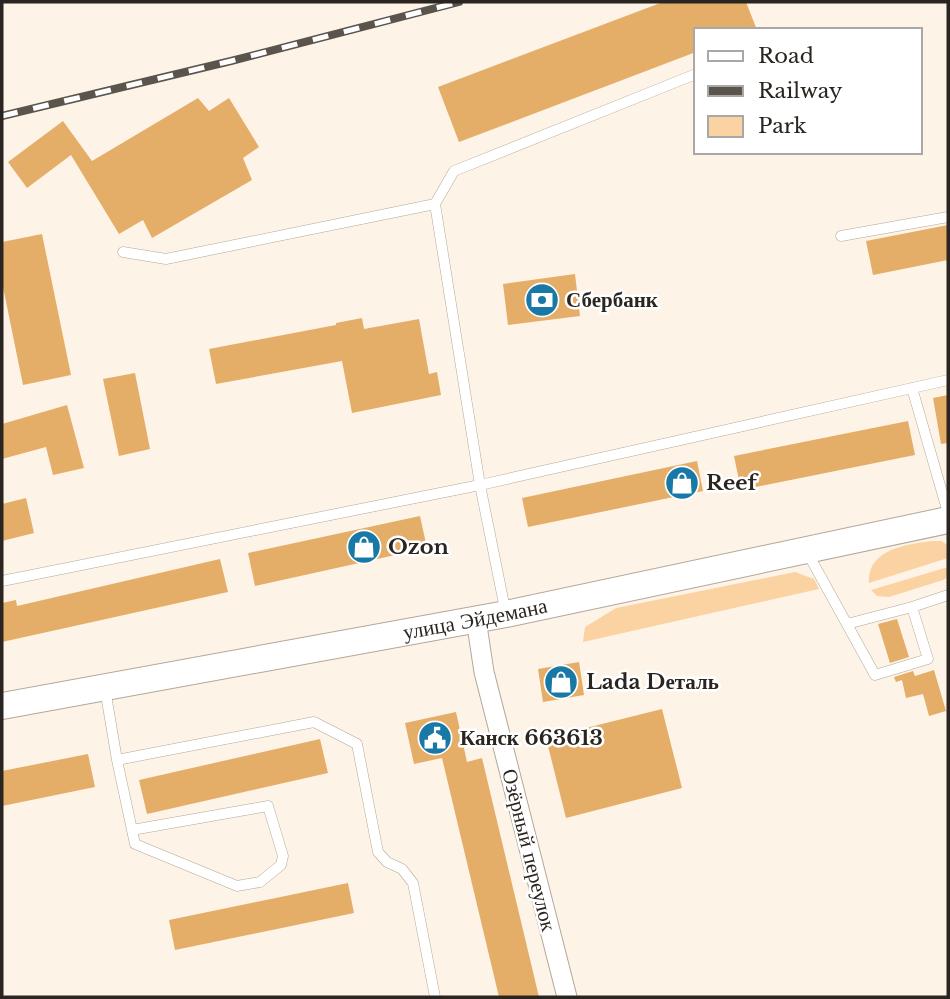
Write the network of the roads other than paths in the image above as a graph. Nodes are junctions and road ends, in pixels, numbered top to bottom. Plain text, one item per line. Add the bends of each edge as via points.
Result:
1 (694, 75) edge
2 (435, 204) junction
3 (948, 217) edge
4 (841, 236) dead end
5 (122, 251) dead end
6 (948, 380) edge
7 (912, 388) junction
8 (480, 485) junction
9 (948, 513) edge
10 (948, 520) edge
11 (807, 551) junction
12 (2, 582) edge
13 (948, 595) edge
14 (912, 607) junction
15 (506, 614) junction
16 (476, 619) junction
17 (847, 624) junction
18 (105, 688) junction
19 (2, 706) edge
20 (117, 760) junction
21 (132, 830) junction
22 (435, 997) edge
23 (567, 997) edge

1 - 2 lane via 454,171
2 - 5 lane via 166,259
2 - 8 lane
3 - 4 lane
6 - 7 lane
7 - 8 lane
7 - 9 lane
8 - 12 lane
8 - 15 lane
10 - 11 main road, улица Эйдемана
11 - 15 main road, улица Эйдемана
11 - 17 lane
13 - 14 lane
14 - 17 lane
14 - 17 lane via 928,659 875,675
15 - 16 main road, улица Эйдемана
16 - 18 main road, улица Эйдемана
16 - 23 street, Озёрный переулок via 484,672
18 - 19 main road, улица Эйдемана
18 - 20 lane
20 - 21 lane
20 - 22 lane via 314,722 357,744 379,852 413,883
21 - 21 lane via 135,844 237,886 260,881 281,865 283,856 268,806

